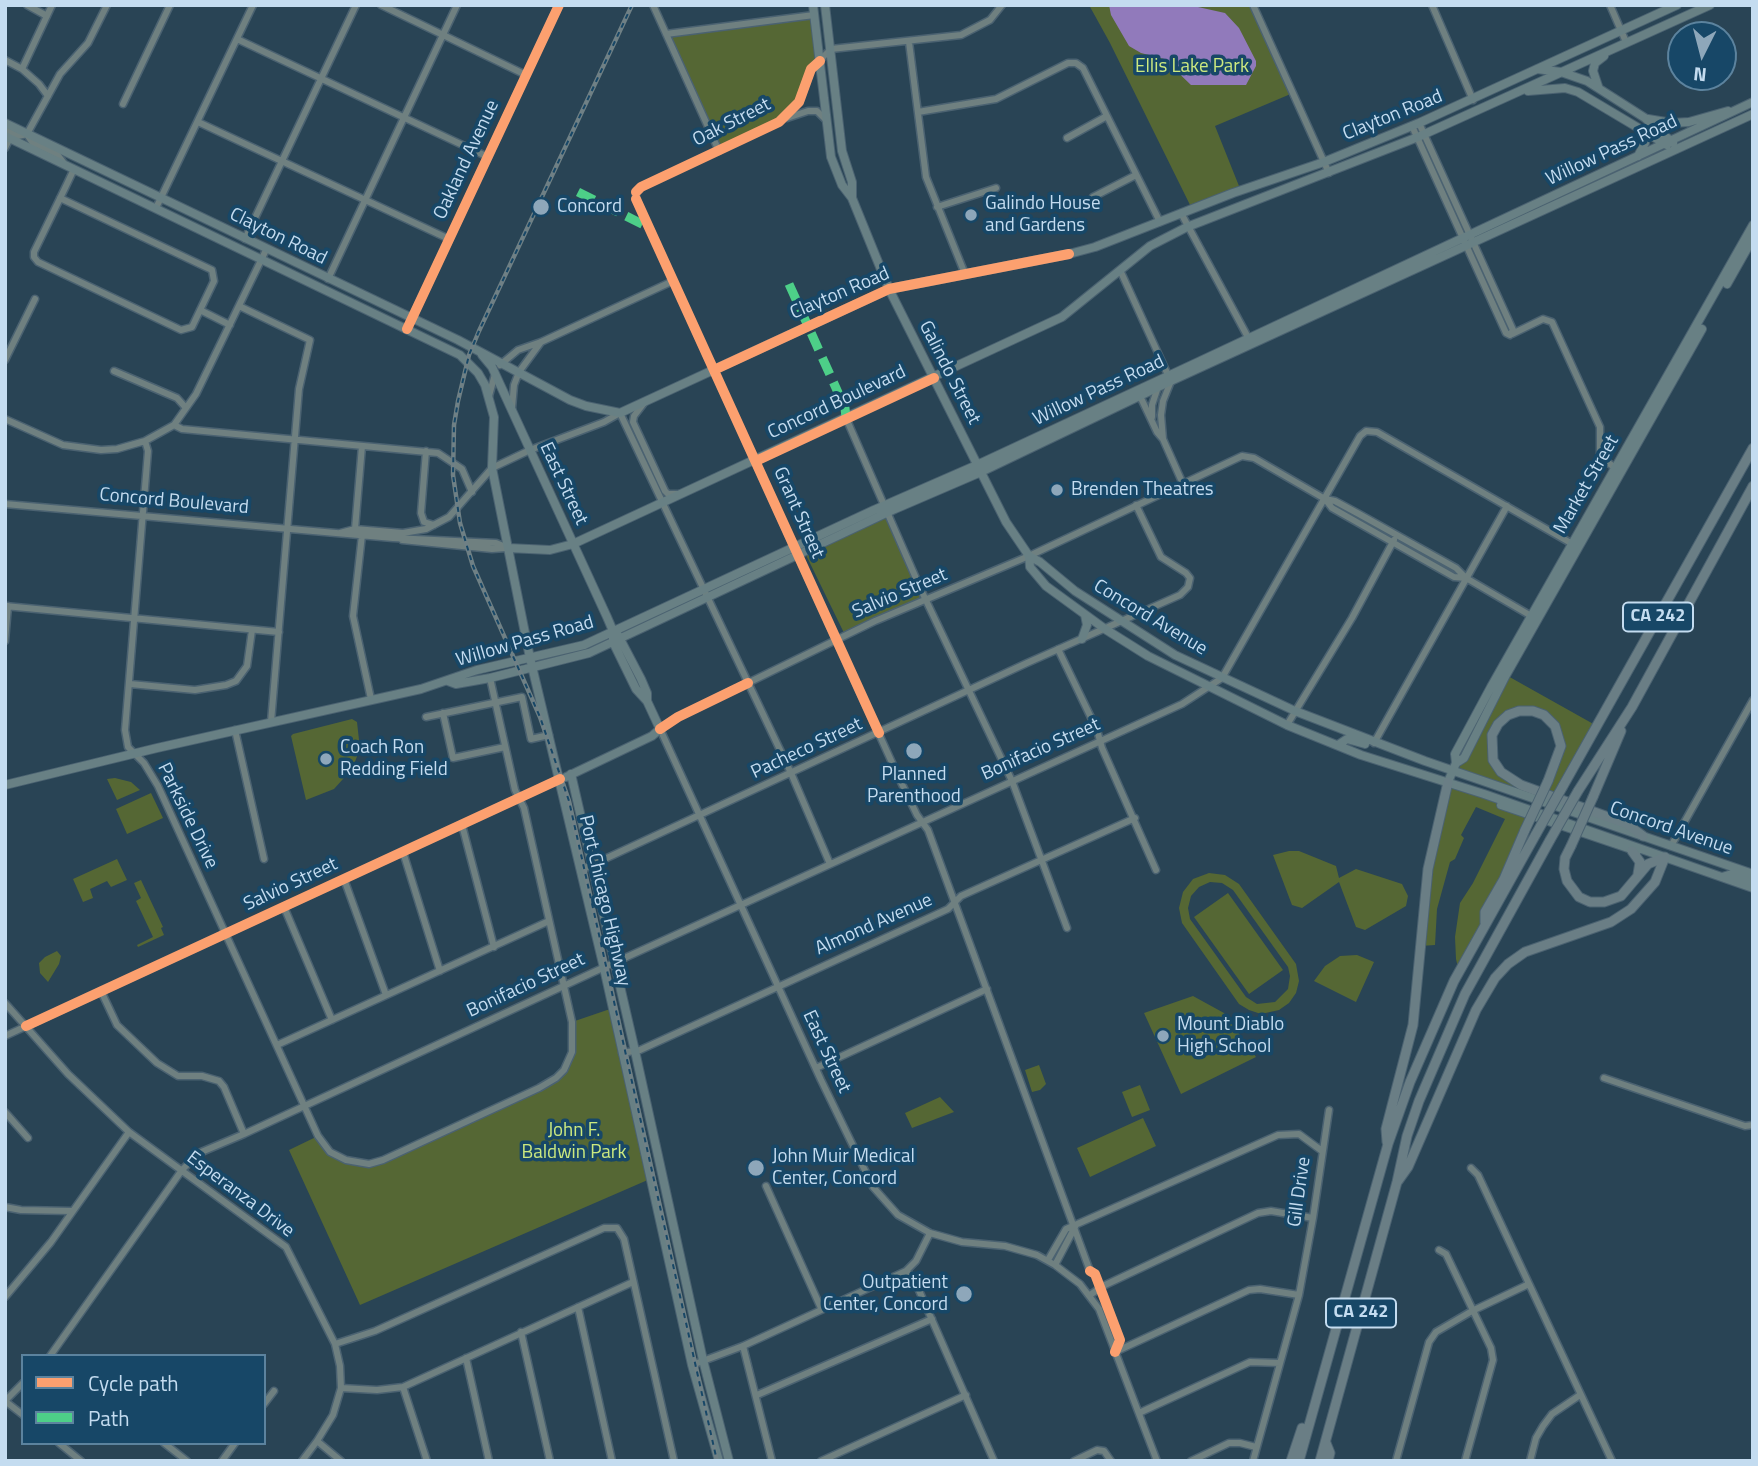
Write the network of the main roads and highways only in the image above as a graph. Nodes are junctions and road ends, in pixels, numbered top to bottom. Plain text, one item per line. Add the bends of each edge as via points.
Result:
1 (825, 5) edge
2 (1677, 5) edge
3 (1710, 5) edge
4 (814, 10) edge
5 (1667, 10) junction
6 (1652, 30) junction
7 (1628, 42) junction
8 (1537, 69) junction
9 (1561, 72) junction
10 (1599, 89) junction
11 (1509, 96) junction
12 (1753, 102) edge
13 (1741, 107) junction
14 (1753, 114) edge
15 (1645, 118) junction
16 (5, 123) edge
17 (1646, 133) junction
18 (7, 134) edge
19 (1671, 145) junction
20 (1638, 156) junction
21 (1583, 183) junction
22 (852, 198) junction
23 (1558, 203) junction
24 (1753, 225) edge
25 (1753, 238) edge
26 (1468, 240) junction
27 (1120, 270) joint
28 (889, 289) junction
29 (481, 353) junction
30 (460, 355) joint
31 (1171, 376) junction
32 (934, 378) junction
33 (1753, 448) edge
34 (979, 468) junction
35 (1618, 469) junction
36 (1753, 485) edge
37 (573, 544) junction
38 (508, 548) junction
39 (1029, 556) junction
40 (1086, 615) junction
41 (616, 637) junction
42 (1082, 639) road end
43 (530, 658) junction
44 (533, 668) junction
45 (448, 681) junction
46 (1233, 699) junction
47 (1274, 702) junction
48 (1632, 707) junction
49 (660, 729) joint
50 (1374, 743) junction
51 (1338, 745) junction
52 (1454, 767) junction
53 (571, 774) junction
54 (560, 779) junction
55 (1448, 782) junction
56 (5, 785) edge
57 (1483, 794) junction
58 (1643, 836) junction
59 (1671, 846) junction
60 (1632, 851) junction
61 (1653, 852) junction
62 (1665, 857) junction
63 (1753, 874) edge
64 (1722, 877) junction
65 (1636, 879) junction
66 (1753, 881) edge
67 (1753, 888) edge
68 (1485, 925) junction
69 (655, 1140) junction
70 (643, 1141) junction
71 (1388, 1144) junction
72 (1397, 1182) junction
73 (1321, 1382) junction
74 (1326, 1443) junction
75 (719, 1461) edge
76 (729, 1461) edge
77 (1291, 1461) edge
78 (1299, 1461) edge
79 (1320, 1461) edge
80 (1328, 1461) edge

1 - 22 main road, Galindo Street
2 - 5 main road, Clayton Road
3 - 6 main road, Clayton Road
4 - 22 main road, Galindo Street via 831,157
5 - 6 main road, Clayton Road
5 - 8 main road, Clayton Road
6 - 7 main road, Clayton Road
7 - 9 main road, Clayton Road
7 - 10 main road via 1595,63
8 - 9 main road
8 - 28 main road, Clayton Road via 1324,162 1069,254
9 - 10 main road
9 - 11 main road, Clayton Road
10 - 15 main road
11 - 17 main road via 1565,88 1589,97
11 - 27 main road, Clayton Road via 1421,136 1187,227 1150,246
12 - 13 main road, Willow Pass Road
13 - 15 main road via 1689,122
13 - 19 main road, Willow Pass Road
14 - 19 main road, Willow Pass Road
15 - 19 main road
16 - 29 main road, Clayton Road
17 - 19 main road
17 - 20 main road
18 - 30 main road, Clayton Road
19 - 20 main road, Willow Pass Road
19 - 23 main road, Willow Pass Road
20 - 21 main road, Willow Pass Road
21 - 23 main road via 1583,188
21 - 26 main road, Willow Pass Road
22 - 28 main road, Galindo Street
23 - 26 main road, Willow Pass Road
24 - 35 main road, Market Street
25 - 35 main road, Market Street
26 - 31 main road, Willow Pass Road
27 - 32 main road, Concord Boulevard via 1062,317
28 - 29 main road, Clayton Road via 620,414 586,406
28 - 32 main road, Galindo Street
29 - 37 main road, East Street
30 - 38 main road, Port Chicago Highway via 478,373 489,396 494,417 492,468
31 - 34 main road, Willow Pass Road
31 - 34 main road, Willow Pass Road via 1157,388
32 - 34 main road, Galindo Street
32 - 37 main road, Concord Boulevard
33 - 68 highway, CA 242, bridge
34 - 39 main road, Galindo Street
34 - 41 main road, Willow Pass Road
35 - 52 main road, Market Street via 1534,618 1464,758
36 - 48 highway, CA 242
37 - 38 main road, Concord Boulevard via 550,550
37 - 41 main road, East Street
38 - 43 main road, Port Chicago Highway
39 - 40 main road, Concord Avenue via 1030,567 1046,586
39 - 47 main road, Concord Avenue via 1175,655
40 - 42 main road
40 - 46 main road, Concord Avenue via 1148,656
41 - 43 main road, Willow Pass Road
41 - 44 main road, Willow Pass Road via 589,653
41 - 49 main road, East Street via 636,689
43 - 44 main road, Port Chicago Highway
43 - 45 main road, Willow Pass Road
44 - 45 main road, Willow Pass Road via 456,684
44 - 54 main road, Port Chicago Highway
45 - 56 main road, Willow Pass Road
46 - 47 main road via 1238,689
46 - 51 main road, Concord Avenue
47 - 50 main road, Concord Avenue
48 - 65 highway, bridge via 1564,869 1579,897 1590,902 1621,896
48 - 72 highway, CA 242, bridge via 1578,790 1474,976 1433,1065 1407,1136
49 - 53 main road, Salvio Street
50 - 51 main road via 1347,739
50 - 52 main road, Concord Avenue
51 - 55 main road, Concord Avenue
52 - 55 main road, Market Street
52 - 58 main road, Concord Avenue
53 - 54 main road, Salvio Street
53 - 69 main road, Port Chicago Highway
54 - 70 main road, Port Chicago Highway
55 - 57 main road, Concord Avenue
55 - 71 highway via 1428,869 1413,1025 1386,1129
57 - 60 main road, Concord Avenue via 1509,808
57 - 61 main road, Concord Avenue
58 - 59 main road, Concord Avenue
58 - 68 highway, bridge via 1627,824 1521,785 1501,772 1493,761 1492,735 1508,715 1519,711 1544,715 1555,726 1562,746 1548,781 1525,830 1504,879 1485,912
59 - 62 main road
59 - 63 main road, Concord Avenue
60 - 61 main road, Concord Avenue
60 - 65 highway via 1640,862
61 - 62 main road, Concord Avenue
62 - 64 main road, Concord Avenue
62 - 65 highway via 1648,864
62 - 72 highway via 1655,883 1632,909 1611,922 1525,952 1508,964 1485,993 1408,1167
64 - 66 main road via 1732,874
64 - 67 main road, Concord Avenue
68 - 71 highway, CA 242 via 1425,1044
69 - 70 main road
69 - 76 main road, Port Chicago Highway
70 - 75 main road, Port Chicago Highway via 692,1365
71 - 73 highway, CA 242
72 - 74 highway, CA 242
73 - 77 highway
73 - 78 highway, CA 242
74 - 79 highway, CA 242
74 - 80 highway

